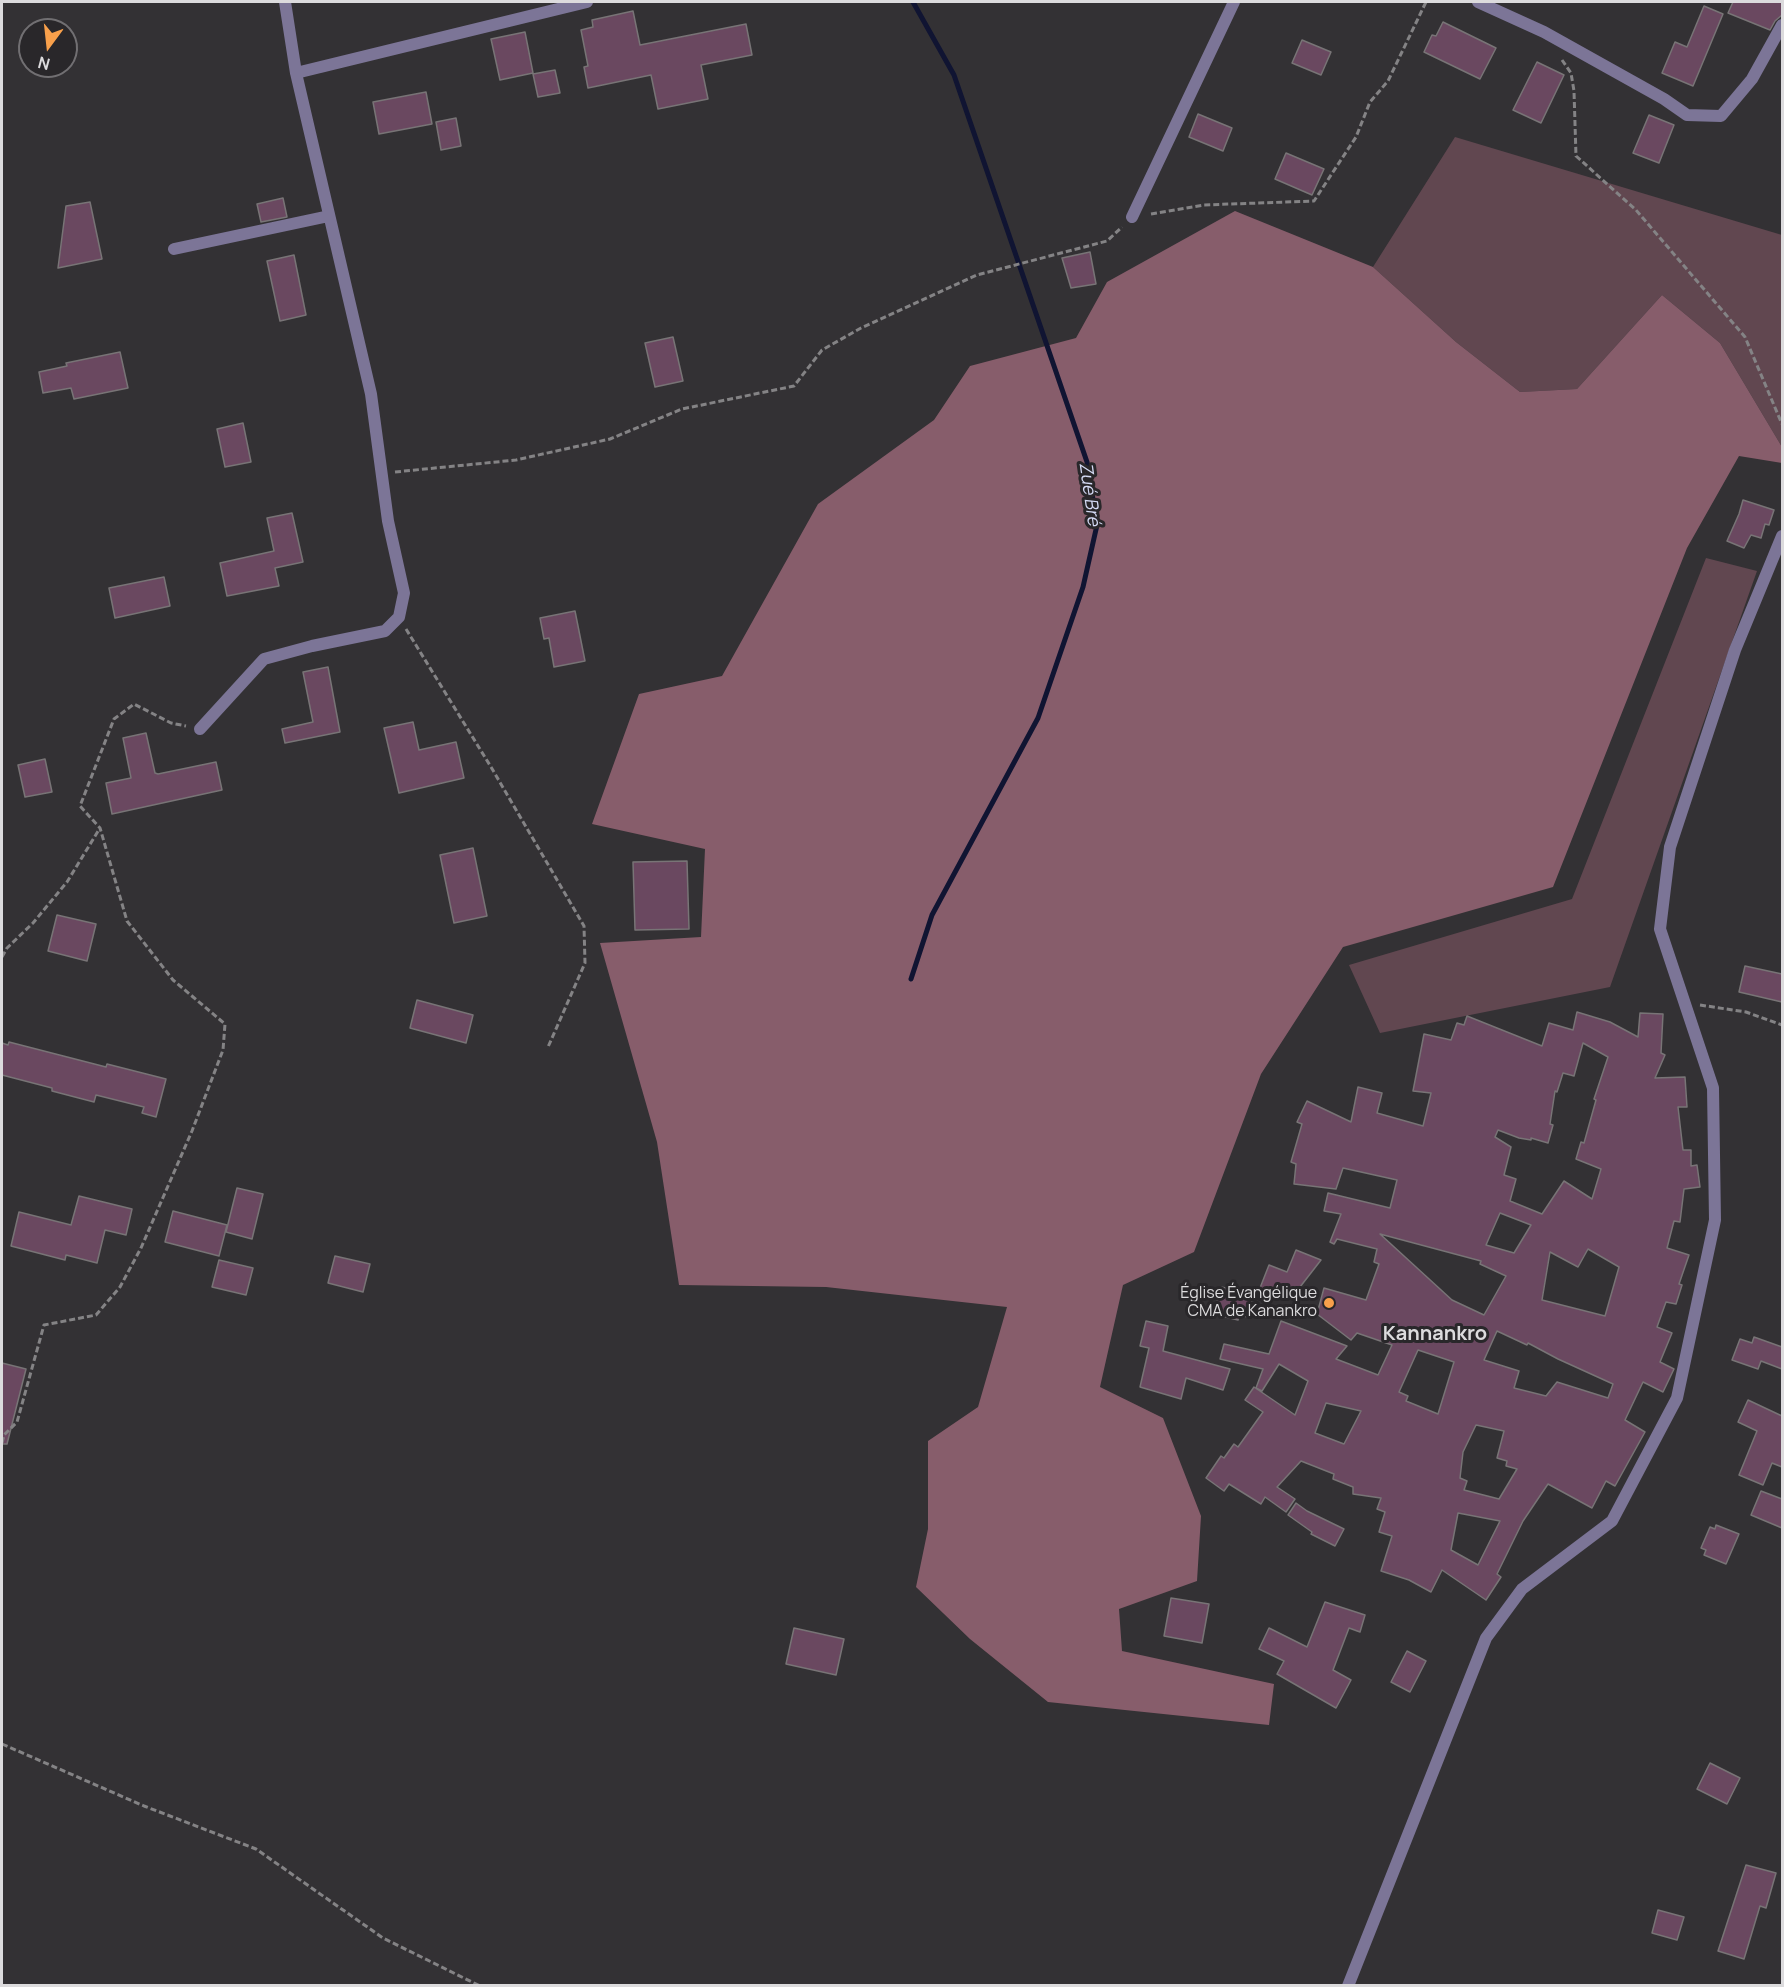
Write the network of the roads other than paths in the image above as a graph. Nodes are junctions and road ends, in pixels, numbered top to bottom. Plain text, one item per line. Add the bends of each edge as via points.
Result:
1 (285, 2) edge
2 (587, 2) edge
3 (1234, 2) edge
4 (1478, 2) edge
5 (1782, 25) edge
6 (296, 73) junction
7 (328, 216) junction
8 (1132, 217) road end
9 (174, 249) dead end
10 (1782, 536) edge
11 (200, 729) road end
12 (1348, 1986) edge

1 - 6 street
2 - 6 street
3 - 8 street
4 - 5 street via 1544,32 1687,115 1721,116 1752,79
6 - 7 street
7 - 9 street
7 - 11 street via 371,394 388,521 404,593 399,617 385,631 264,659
10 - 12 street via 1735,650 1670,847 1660,929 1713,1088 1715,1220 1677,1398 1612,1521 1522,1589 1486,1638

